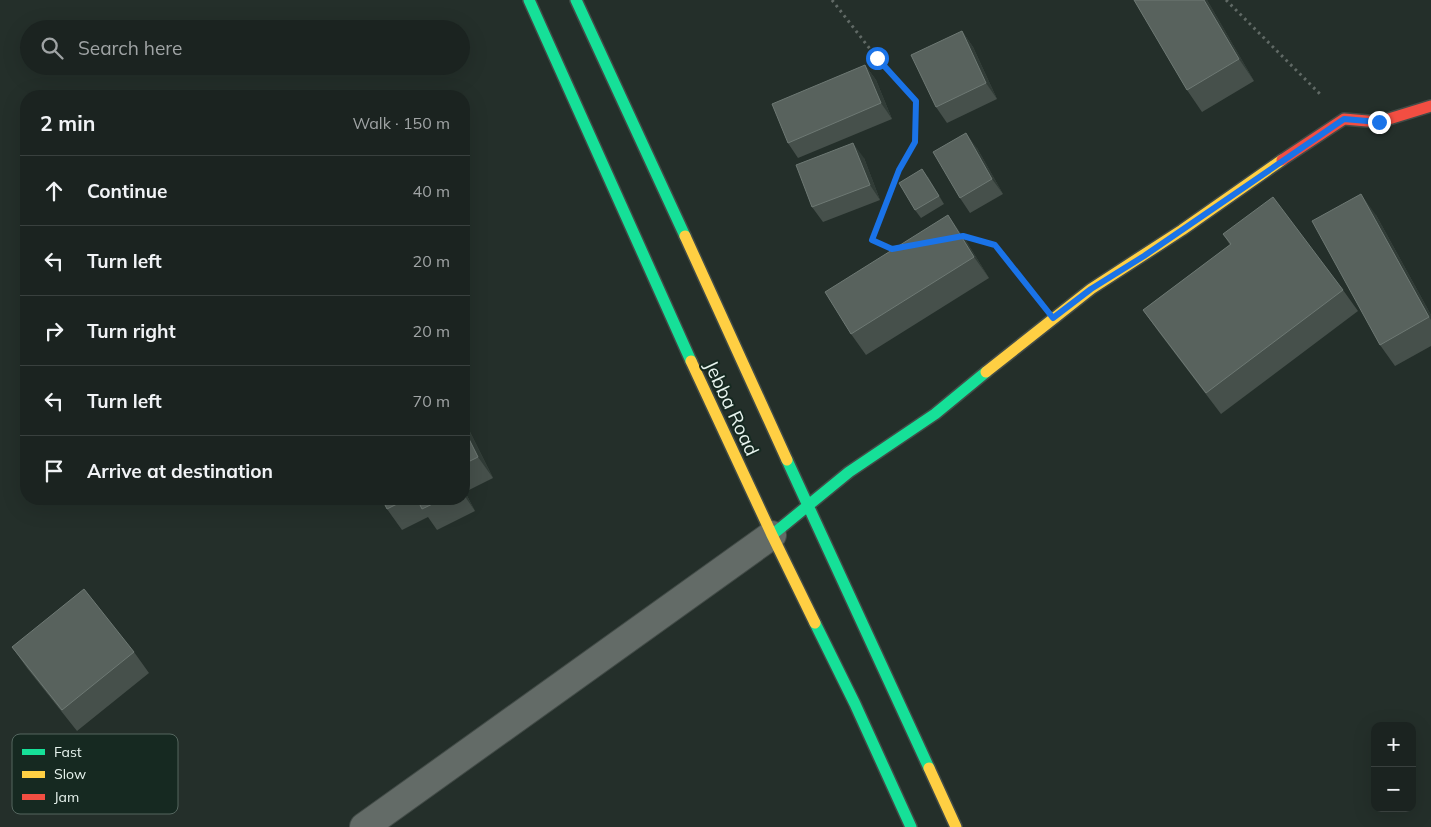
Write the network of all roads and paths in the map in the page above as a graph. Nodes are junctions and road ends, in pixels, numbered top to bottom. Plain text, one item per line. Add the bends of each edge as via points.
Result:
1 (529, 0) edge
2 (576, 0) edge
3 (832, 0) edge
4 (1226, 0) edge
5 (1431, 106) edge
6 (1344, 119) junction
7 (954, 238) edge
8 (901, 247) edge
9 (1053, 318) junction
10 (809, 505) junction
11 (772, 535) junction
12 (364, 827) edge
13 (911, 827) edge
14 (956, 827) edge

1 - 11 main road, Jebba Road
2 - 10 main road
3 - 8 path via 916,101 915,142 899,170 872,240 892,249
4 - 6 path
5 - 6 main road via 1379,122
6 - 9 main road
7 - 9 path via 963,236 995,245
9 - 10 main road via 935,414 849,472
10 - 11 main road
10 - 14 main road
11 - 12 street
11 - 13 main road, Jebba Road

